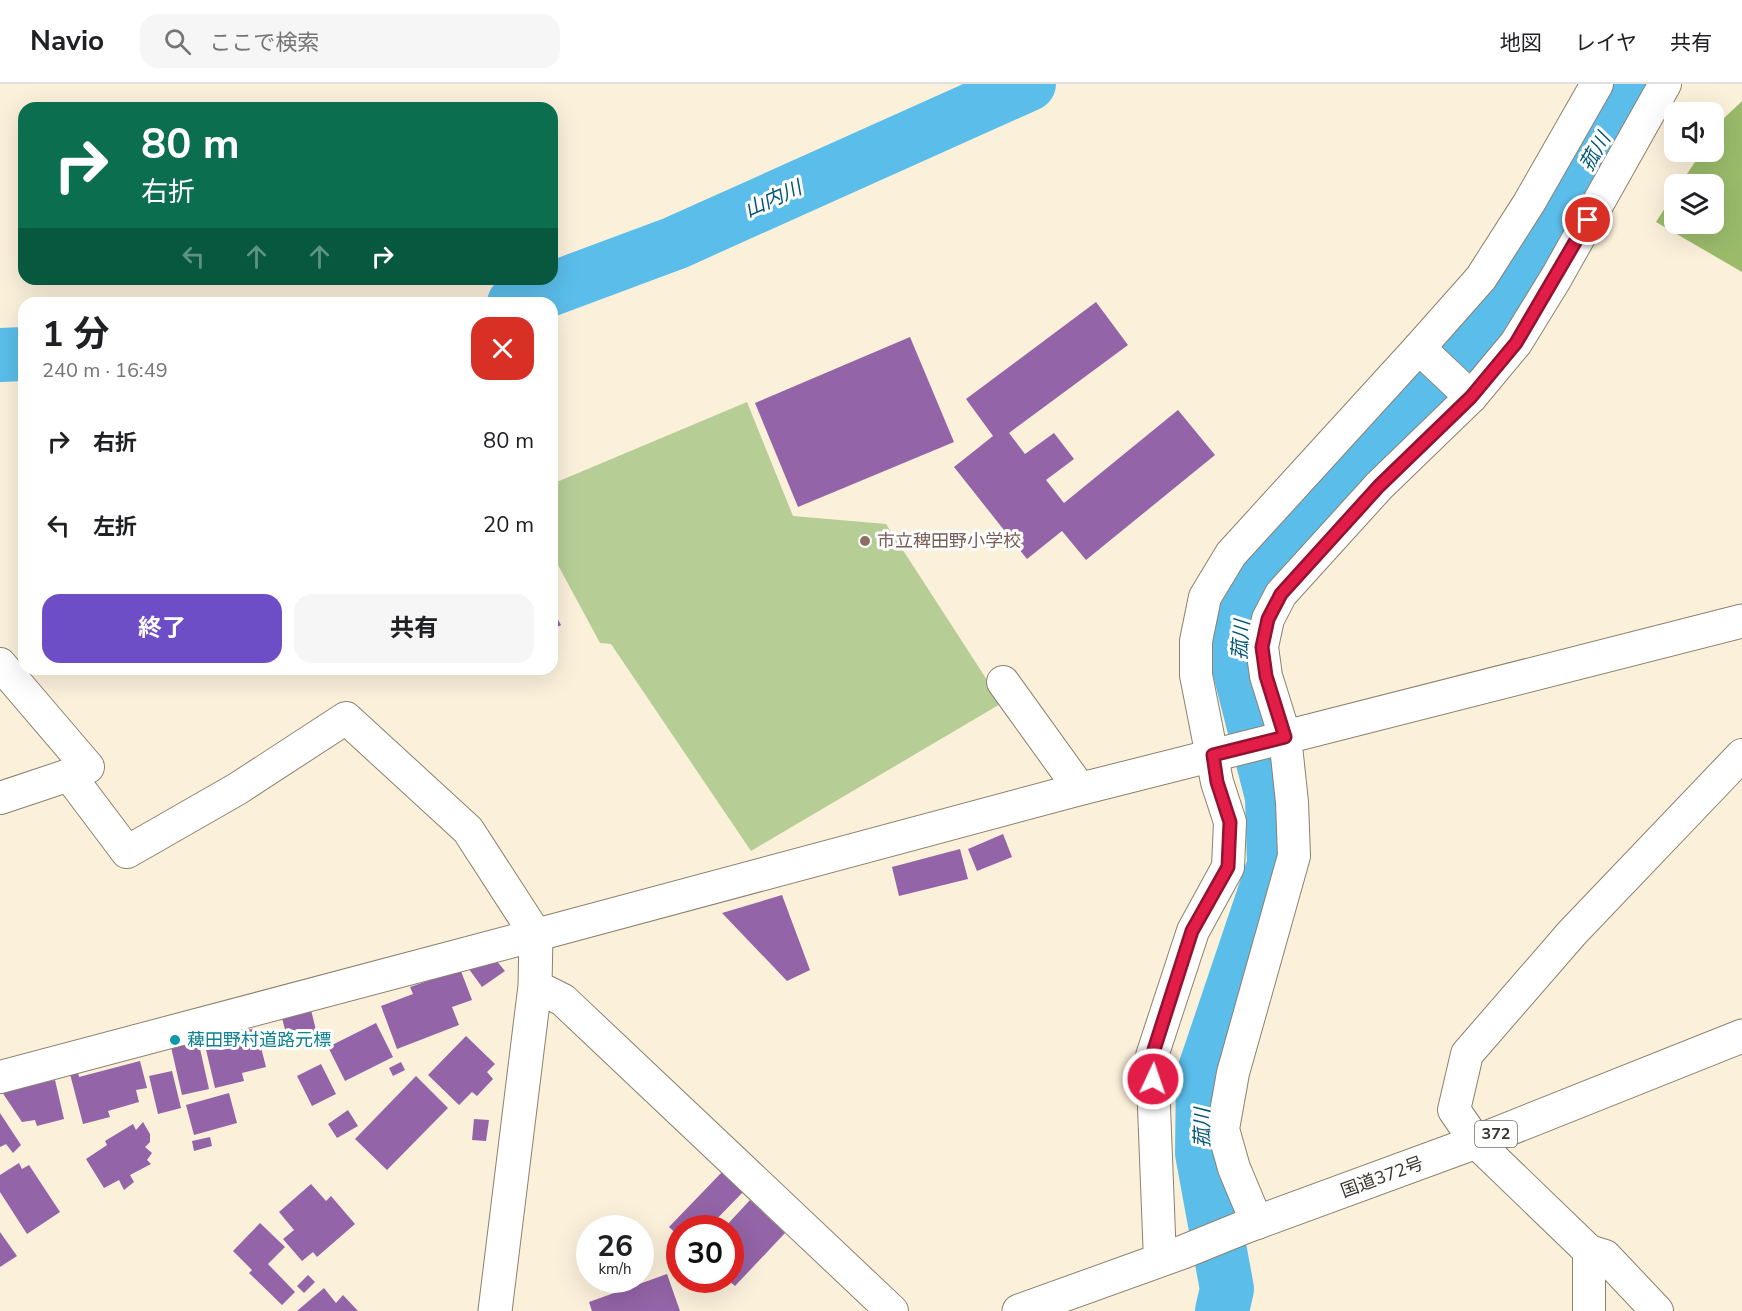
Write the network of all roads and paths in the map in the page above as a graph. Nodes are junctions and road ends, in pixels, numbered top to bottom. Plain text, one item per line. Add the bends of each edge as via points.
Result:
1 (1597, 84) edge
2 (1665, 84) edge
3 (1419, 348) junction
4 (1471, 397) junction
5 (1742, 621) edge
6 (0, 664) edge
7 (1003, 682) dead end
8 (1281, 738) junction
9 (1221, 753) junction
10 (1742, 755) edge
11 (69, 775) junction
12 (1080, 789) junction
13 (0, 798) edge
14 (536, 935) junction
15 (535, 986) junction
16 (1742, 1036) edge
17 (0, 1077) edge
18 (1476, 1142) junction
19 (1252, 1225) junction
20 (1589, 1251) junction
21 (1171, 1256) junction
22 (495, 1311) edge
23 (892, 1311) edge
24 (1019, 1311) edge
25 (1588, 1311) edge
26 (1657, 1311) edge

1 - 3 street via 1481,278
2 - 4 street via 1556,278 1521,334
3 - 4 street
3 - 9 street via 1231,554 1205,597 1196,641 1196,675
4 - 8 street via 1379,486 1281,594 1268,619 1262,647
5 - 8 main road
6 - 11 street via 88,767
7 - 12 street
8 - 9 street
8 - 19 street via 1292,802 1294,855 1233,1073 1223,1129
9 - 12 street
9 - 21 street via 1217,782 1230,822 1228,867 1192,931 1152,1056
10 - 18 street via 1572,933 1467,1054 1454,1110
11 - 13 street
11 - 14 street via 127,852 237,789 346,718 468,830
12 - 14 street
14 - 15 main road
14 - 17 street
15 - 22 main road
15 - 23 street via 563,999
16 - 18 main road, 国道372号 / 372
18 - 19 main road, 国道372号 / 372
18 - 20 street
19 - 21 main road, 国道372号 / 372
20 - 25 street
20 - 26 street via 1605,1256
21 - 24 main road, 国道372号 / 372

